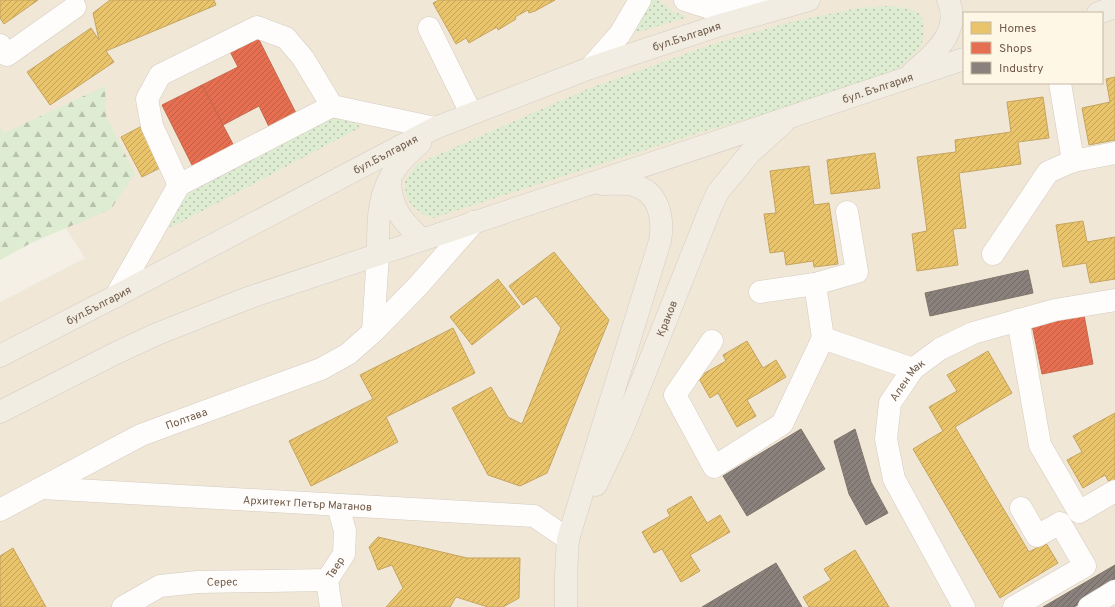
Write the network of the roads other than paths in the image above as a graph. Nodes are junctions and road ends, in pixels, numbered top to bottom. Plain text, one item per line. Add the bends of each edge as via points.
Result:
1 (640, 0) edge
2 (685, 0) edge
3 (948, 0) edge
4 (800, 2) edge
5 (731, 3) edge
6 (75, 7) dead end
7 (1115, 7) edge
8 (1101, 12) edge
9 (717, 26) junction
10 (429, 28) dead end
11 (0, 45) edge
12 (963, 59) edge
13 (590, 68) junction
14 (904, 79) junction
15 (1060, 84) edge
16 (332, 106) junction
17 (471, 113) junction
18 (791, 117) junction
19 (435, 128) junction
20 (1115, 153) edge
21 (1073, 161) junction
22 (389, 178) junction
23 (587, 184) junction
24 (179, 185) junction
25 (846, 212) dead end
26 (474, 222) junction
27 (420, 239) junction
28 (378, 254) junction
29 (993, 254) dead end
30 (815, 284) junction
31 (760, 292) dead end
32 (116, 296) junction
33 (1115, 300) edge
34 (1018, 320) junction
35 (373, 332) junction
36 (823, 338) junction
37 (712, 341) dead end
38 (0, 356) edge
39 (913, 369) junction
40 (0, 412) edge
41 (42, 488) junction
42 (1115, 491) edge
43 (338, 506) junction
44 (1021, 508) dead end
45 (0, 510) edge
46 (568, 539) junction
47 (327, 580) junction
48 (1115, 591) edge
49 (123, 607) edge
50 (330, 607) edge
51 (566, 607) edge
52 (964, 607) edge
53 (1014, 607) edge
54 (1089, 607) edge

1 - 13 street via 620,34
2 - 5 street via 707,7
3 - 14 main road via 952,9 950,29 941,46
4 - 5 street
4 - 9 main road, бул.България
5 - 9 street
6 - 11 street via 7,55
7 - 8 main road
9 - 13 main road, бул.България
10 - 17 street
12 - 14 main road, бул. България
13 - 17 main road, бул.България
14 - 18 main road, бул. България
15 - 21 street
16 - 19 street
16 - 24 street
16 - 24 street via 303,58 286,38 258,27 160,75 147,99 150,119
17 - 19 main road, бул.България
18 - 23 main road
18 - 46 main road, Краков via 749,154 718,192 623,428
19 - 22 main road via 399,163
19 - 32 main road, бул.България
20 - 21 street
21 - 29 street via 1048,172
22 - 27 main road via 394,206 402,220
22 - 28 main road via 378,222
23 - 26 main road
23 - 46 main road, Краков via 634,185 644,189 652,195 657,204 662,227
24 - 32 street
25 - 30 street via 857,272
26 - 27 main road
26 - 35 street, Полтава via 418,286
27 - 28 main road
28 - 35 street
28 - 40 main road via 248,298 157,334
30 - 31 street
30 - 36 street
32 - 38 main road, бул.България
33 - 34 street, Ален Мак via 1055,310
34 - 39 street, Ален Мак via 973,333 940,349
34 - 42 street via 1040,445 1079,512
35 - 41 street, Полтава via 348,354 321,369 141,436
36 - 37 street via 782,424 714,466 675,395
36 - 39 street
39 - 52 street, Ален Мак via 890,403 886,439 894,479
41 - 43 street, Архитект Петър Матанов
41 - 45 street, Полтава
43 - 46 street, Архитект Петър Матанов via 534,516
43 - 47 street, Твер via 345,531 344,554
44 - 53 street via 1037,536 1060,523 1085,566
46 - 51 main road, Краков
47 - 49 street, Серес via 198,582 160,586
47 - 50 street, Твер
48 - 54 street

